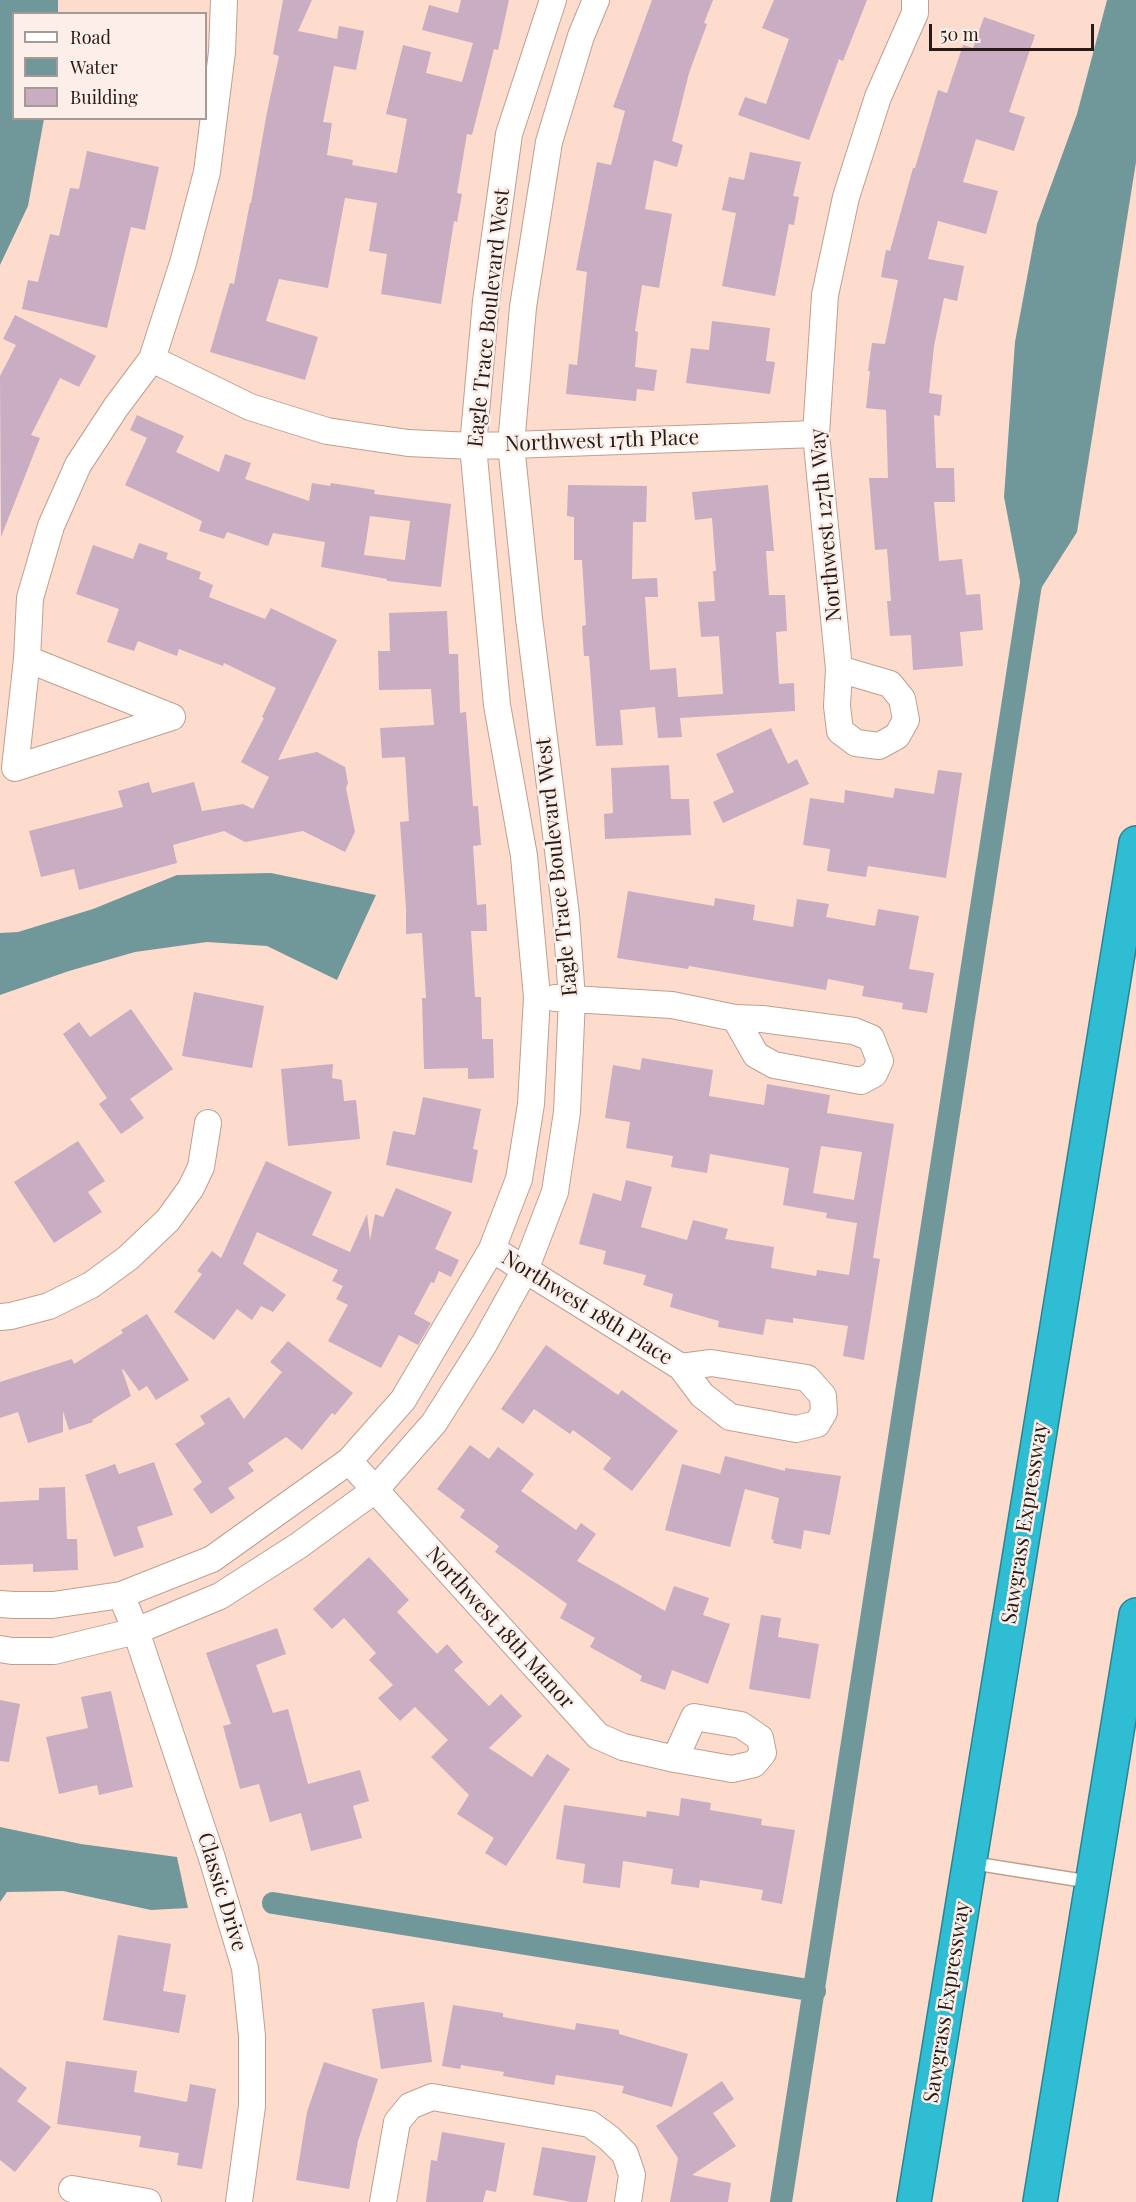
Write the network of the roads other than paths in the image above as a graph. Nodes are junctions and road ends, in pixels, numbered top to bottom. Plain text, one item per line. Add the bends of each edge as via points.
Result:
1 (224, 0) edge
2 (554, 0) edge
3 (596, 0) edge
4 (915, 0) edge
5 (152, 359) junction
6 (816, 434) junction
7 (511, 445) junction
8 (473, 446) junction
9 (27, 659) junction
10 (839, 669) dead end
11 (1136, 843) edge
12 (537, 997) junction
13 (572, 999) junction
14 (735, 1018) junction
15 (208, 1124) dead end
16 (492, 1249) junction
17 (525, 1270) junction
18 (0, 1317) edge
19 (681, 1367) junction
20 (349, 1461) junction
21 (375, 1490) junction
22 (121, 1595) junction
23 (0, 1604) edge
24 (1136, 1615) edge
25 (136, 1631) junction
26 (0, 1649) edge
27 (675, 1759) dead end
28 (970, 1863) junction
29 (1092, 1882) junction
30 (72, 2189) dead end
31 (148, 2202) edge
32 (239, 2202) edge
33 (383, 2202) edge
34 (628, 2202) edge
35 (914, 2202) edge
36 (1040, 2202) edge

1 - 5 street via 222,52 207,172
2 - 8 street, Eagle Trace Boulevard West via 509,134 486,301
3 - 7 street, Eagle Trace Boulevard West via 549,142 523,307
4 - 6 street, Northwest 127th Way via 915,13 878,97 846,197 825,295
5 - 8 street, Northwest 17th Place via 250,407 327,431
5 - 9 street via 78,465 51,526 30,598
6 - 7 street, Northwest 17th Place
6 - 10 street, Northwest 127th Way
7 - 8 street, Northwest 17th Place
7 - 13 street, Eagle Trace Boulevard West via 566,915
8 - 12 street, Eagle Trace Boulevard West via 497,705 524,856
9 - 9 street via 15,768 172,717
11 - 28 highway, Sawgrass Expressway
12 - 13 street
12 - 16 street, Eagle Trace Boulevard West via 531,1104 519,1179
13 - 14 street via 672,1005
13 - 17 street, Eagle Trace Boulevard West via 567,1112 555,1192
14 - 14 street via 756,1055 774,1065 861,1081 874,1074 880,1061 871,1038 854,1032
15 - 18 street via 201,1167 191,1188 168,1220 128,1258 92,1285 49,1306
16 - 17 street, Northwest 18th Place
16 - 20 street, Eagle Trace Boulevard West via 403,1400
17 - 19 street, Northwest 18th Place
17 - 21 street, Eagle Trace Boulevard West via 434,1423
19 - 19 street, Northwest 18th Place via 702,1395 730,1417 796,1430 817,1424 824,1412 823,1396 807,1378 711,1363
20 - 21 street, Northwest 18th Manor
20 - 22 street, Eagle Trace Boulevard West via 212,1559
21 - 25 street, Eagle Trace Boulevard West via 220,1596
21 - 27 street, Northwest 18th Manor via 598,1736 623,1747
22 - 23 street, Eagle Trace Boulevard West via 53,1605
22 - 25 street, Classic Drive
24 - 29 highway
25 - 26 street, Eagle Trace Boulevard West via 54,1651
25 - 32 street, Classic Drive via 245,1968 252,2036 252,2106
28 - 29 lane
28 - 35 highway, Sawgrass Expressway
29 - 36 highway
30 - 31 street
33 - 34 street via 397,2122 410,2106 432,2097 590,2124 625,2154 632,2175

